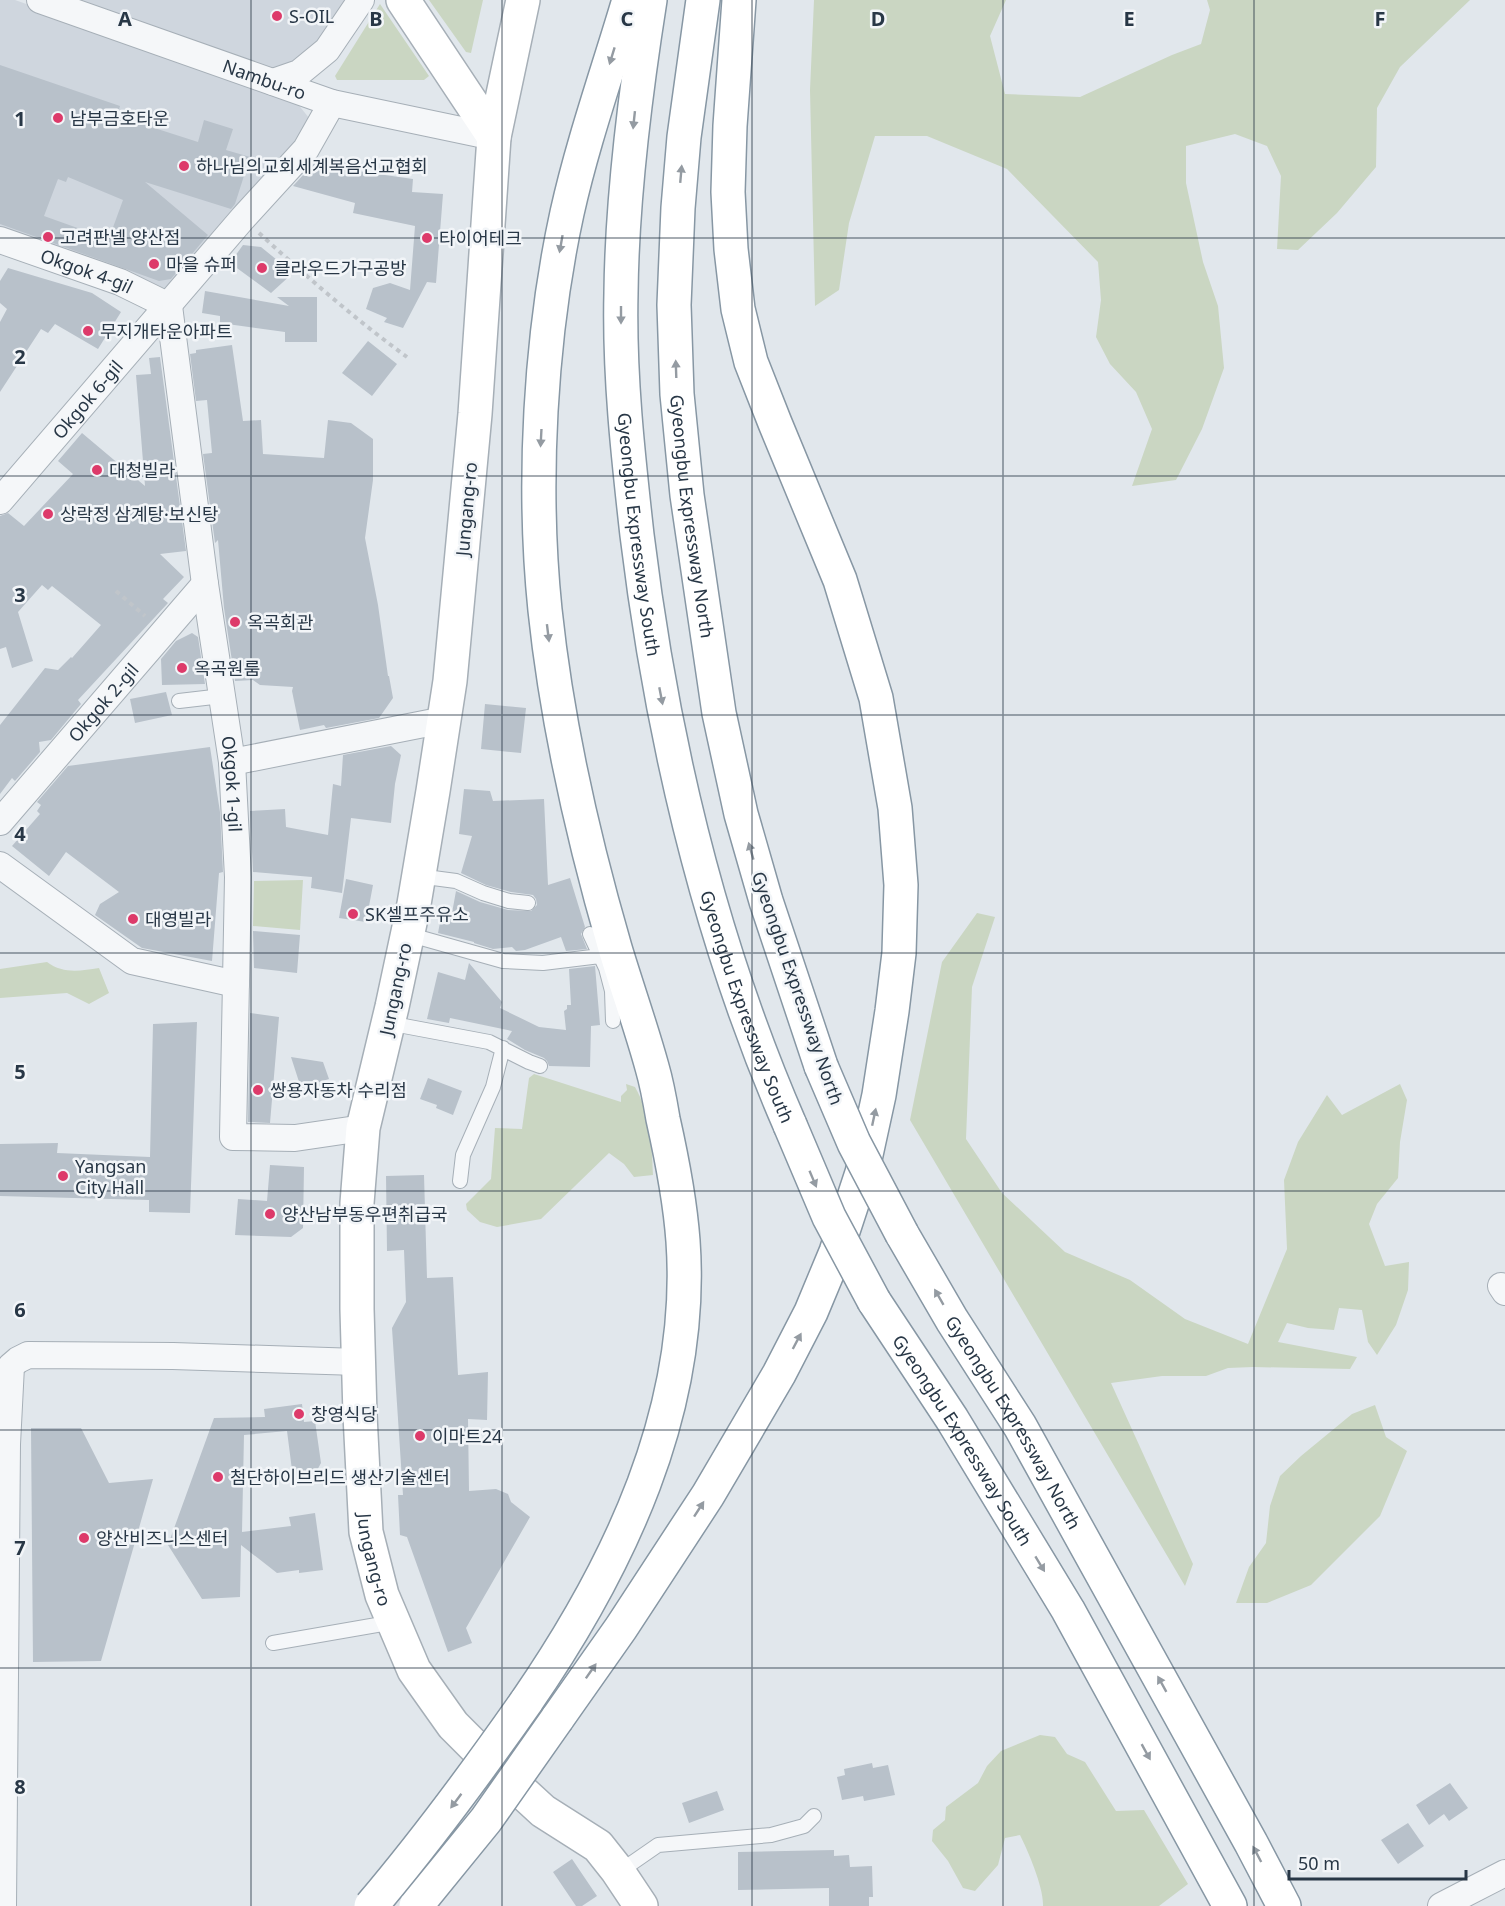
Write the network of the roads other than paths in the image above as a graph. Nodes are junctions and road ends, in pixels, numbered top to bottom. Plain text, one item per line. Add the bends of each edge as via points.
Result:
1 (40, 0) edge
2 (361, 0) edge
3 (403, 0) edge
4 (523, 0) edge
5 (629, 0) edge
6 (650, 0) edge
7 (703, 0) edge
8 (739, 0) edge
9 (273, 82) junction
10 (332, 103) junction
11 (495, 137) junction
12 (0, 240) edge
13 (169, 306) junction
14 (0, 501) edge
15 (205, 584) junction
16 (222, 696) junction
17 (179, 701) dead end
18 (444, 720) junction
19 (232, 762) junction
20 (0, 822) edge
21 (0, 865) edge
22 (418, 876) junction
23 (528, 903) dead end
24 (407, 934) junction
25 (590, 934) dead end
26 (600, 956) junction
27 (236, 984) junction
28 (613, 1021) dead end
29 (388, 1023) junction
30 (503, 1048) junction
31 (540, 1066) dead end
32 (363, 1128) junction
33 (460, 1181) dead end
34 (358, 1362) junction
35 (394, 1622) junction
36 (273, 1642) dead end
37 (814, 1816) dead end
38 (619, 1872) junction
39 (1505, 1873) edge
40 (3, 1906) edge
41 (371, 1906) edge
42 (417, 1906) edge
43 (641, 1906) edge
44 (1230, 1906) edge
45 (1284, 1906) edge
46 (1441, 1906) edge

1 - 9 street, Nambu-ro
2 - 9 street via 327,50 299,73
3 - 11 main road
4 - 11 main road, Jungang-ro
5 -> 41 main road, bridge via 577,171 558,264 543,392 540,528 545,608 567,757 614,946 653,1069 674,1170 683,1242 683,1302 675,1376 662,1433 642,1492 587,1606 475,1775
6 -> 44 main road, Gyeongbu Expressway South, bridge via 630,153 621,291 628,450 656,670 670,747 732,977 763,1063 829,1217 874,1301 952,1419 1068,1610
45 -> 7 main road, Gyeongbu Expressway North, bridge via 1020,1426 952,1320 854,1143 821,1066 772,922 741,814 719,713 687,495 677,394 674,305 679,196
42 -> 8 main road, bridge via 486,1820 621,1628 708,1496 779,1374 836,1252 861,1173 879,1095 899,953 901,885 895,808 876,698 840,580 751,362 738,309 728,192
9 - 10 street, Nambu-ro
10 - 11 street, Nambu-ro
10 - 13 street, Okgok 6-gil via 306,149
11 - 18 main road, Jungang-ro via 475,414
12 - 13 street, Okgok 4-gil via 120,282
13 - 14 street, Okgok 6-gil
13 - 15 street, Okgok 1-gil
15 - 16 street, Okgok 1-gil
15 - 20 street, Okgok 2-gil
16 - 17 lane
16 - 19 street, Okgok 1-gil
18 - 19 street
18 - 22 main road, Jungang-ro
19 - 27 street, Okgok 1-gil via 238,877
21 - 27 street via 132,961
22 - 23 lane via 456,881 483,893
22 - 24 main road, Jungang-ro
24 - 26 lane via 502,961 543,963
24 - 29 main road, Jungang-ro
25 - 26 lane
26 - 28 lane via 612,991
27 - 32 street, Okgok 1-gil via 233,1137 295,1138
29 - 30 lane
29 - 32 main road, Jungang-ro
30 - 31 lane
30 - 33 lane via 493,1087 463,1155
32 - 34 main road, Jungang-ro via 357,1203
34 - 35 main road, Jungang-ro via 366,1532 382,1595
34 - 40 street via 28,1355 11,1366
35 - 36 lane
35 - 38 main road, Jungang-ro via 414,1670 453,1725 543,1811 598,1846
37 - 38 lane via 804,1827 771,1835 658,1845
38 - 43 main road, Jungang-ro
39 - 46 street

